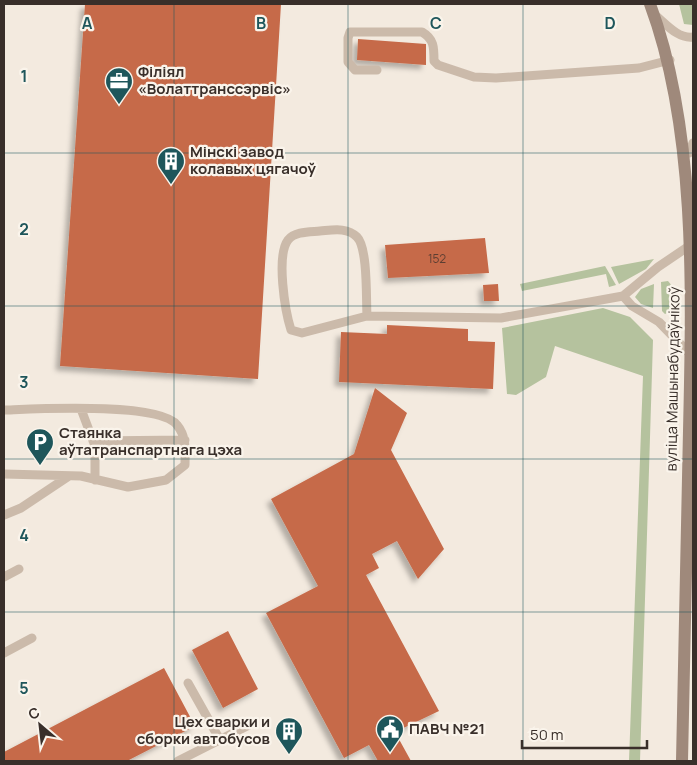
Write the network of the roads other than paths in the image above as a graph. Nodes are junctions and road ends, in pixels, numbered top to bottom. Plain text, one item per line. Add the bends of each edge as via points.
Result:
1 (652, 10) edge
2 (693, 37) edge
3 (671, 60) junction
4 (377, 70) dead end
5 (691, 148) edge
6 (692, 244) junction
7 (623, 296) junction
8 (692, 310) edge
9 (367, 316) junction
10 (691, 355) junction
11 (81, 409) junction
12 (4, 410) edge
13 (186, 440) junction
14 (93, 441) junction
15 (4, 474) edge
16 (69, 476) junction
17 (95, 480) junction
18 (4, 515) edge
19 (690, 524) edge
20 (19, 569) dead end
21 (4, 577) edge
22 (32, 638) dead end
23 (4, 653) edge
24 (188, 683) dead end
25 (249, 725) dead end
26 (220, 740) junction
27 (178, 761) edge
28 (682, 761) edge

1 - 2 lane via 675,32 687,38
1 - 3 main road, вуліца Машынабудаўнікоў
3 - 4 lane via 639,68 515,78 474,77 438,65 434,61 434,45 422,32 350,32 348,62 355,70
3 - 5 main road, вуліца Машынабудаўнікоў
5 - 6 main road, вуліца Машынабудаўнікоў
6 - 7 lane
6 - 8 main road, вуліца Машынабудаўнікоў
7 - 9 lane via 501,318
7 - 10 lane via 632,306 659,322
8 - 10 main road, вуліца Машынабудаўнікоў
9 - 9 lane via 302,333 291,330 286,316 282,254 289,239 300,233 340,229 357,237 363,250
10 - 19 main road, вуліца Машынабудаўнікоў
11 - 12 lane
11 - 13 lane via 154,414 177,423
11 - 14 lane
13 - 14 lane
13 - 17 lane via 185,465 166,480 128,487
14 - 17 lane
15 - 16 lane
16 - 17 lane
16 - 18 lane via 21,508
19 - 28 main road, вуліца Машынабудаўнікоў
20 - 21 lane
22 - 23 lane
24 - 26 lane
25 - 26 lane
26 - 27 lane

